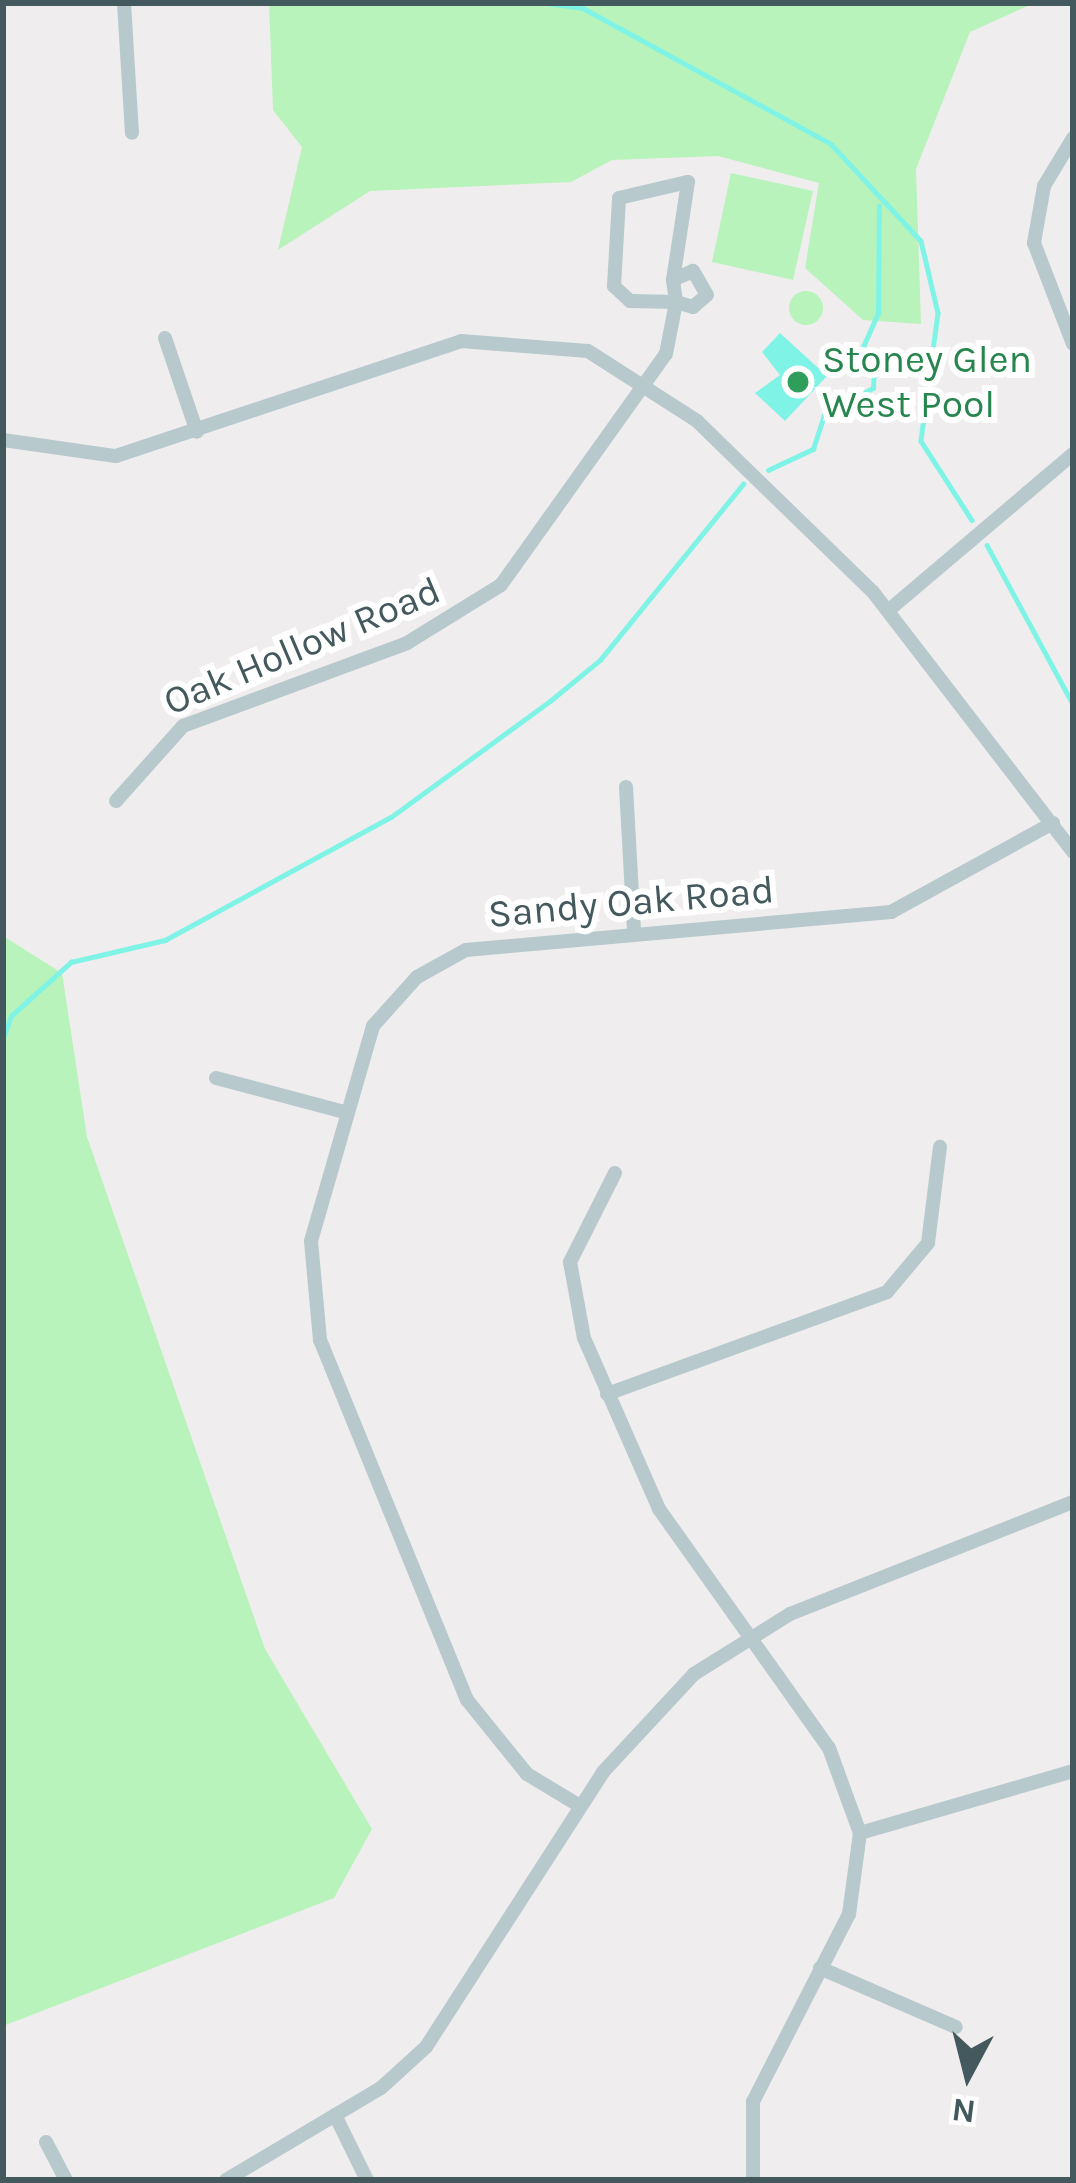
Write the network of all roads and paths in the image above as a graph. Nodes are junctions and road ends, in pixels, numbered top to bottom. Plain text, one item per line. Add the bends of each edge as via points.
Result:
1 (124, 3) edge
2 (132, 133) dead end
3 (1073, 138) edge
4 (673, 280) junction
5 (676, 302) junction
6 (165, 338) dead end
7 (1073, 344) edge
8 (645, 381) junction
9 (197, 433) junction
10 (3, 440) edge
11 (1073, 454) edge
12 (890, 610) junction
13 (626, 787) dead end
14 (116, 801) dead end
15 (1052, 823) junction
16 (1073, 852) edge
17 (634, 932) junction
18 (216, 1078) dead end
19 (341, 1111) junction
20 (940, 1147) dead end
21 (615, 1173) dead end
22 (607, 1394) junction
23 (1073, 1502) edge
24 (751, 1635) junction
25 (1073, 1771) edge
26 (580, 1806) junction
27 (860, 1833) junction
28 (820, 1968) junction
29 (956, 2027) dead end
30 (335, 2115) junction
31 (46, 2142) dead end
32 (66, 2180) edge
33 (226, 2180) edge
34 (367, 2180) edge
35 (753, 2180) edge

1 - 2 street
3 - 7 street via 1044,186 1034,243
4 - 5 street
4 - 5 street via 693,271 708,289 693,308
4 - 5 street via 688,182 619,198 614,286 630,301
5 - 8 street, Oak Hollow Road via 667,354
6 - 9 street
8 - 9 street via 558,343 461,341
8 - 12 street
8 - 14 street, Oak Hollow Road via 556,516 478,604 407,644 183,726 139,764
9 - 10 street via 87,458
11 - 12 street
12 - 15 street
13 - 17 street
15 - 16 street
15 - 17 street, Sandy Oak Road via 891,911
17 - 19 street, Sandy Oak Road via 492,943 445,959 379,1017
18 - 19 street
19 - 26 street, Sandy Oak Road via 311,1240 320,1340 467,1700 527,1774
20 - 22 street via 928,1243 887,1292
21 - 22 street via 570,1262 575,1311
22 - 24 street via 658,1509
23 - 24 street
24 - 26 street via 667,1698
24 - 27 street via 829,1748
25 - 27 street
26 - 30 street via 453,2015 407,2067
27 - 28 street via 856,1893
28 - 29 street
28 - 35 street via 753,2102
30 - 33 street
30 - 34 street
31 - 32 street

